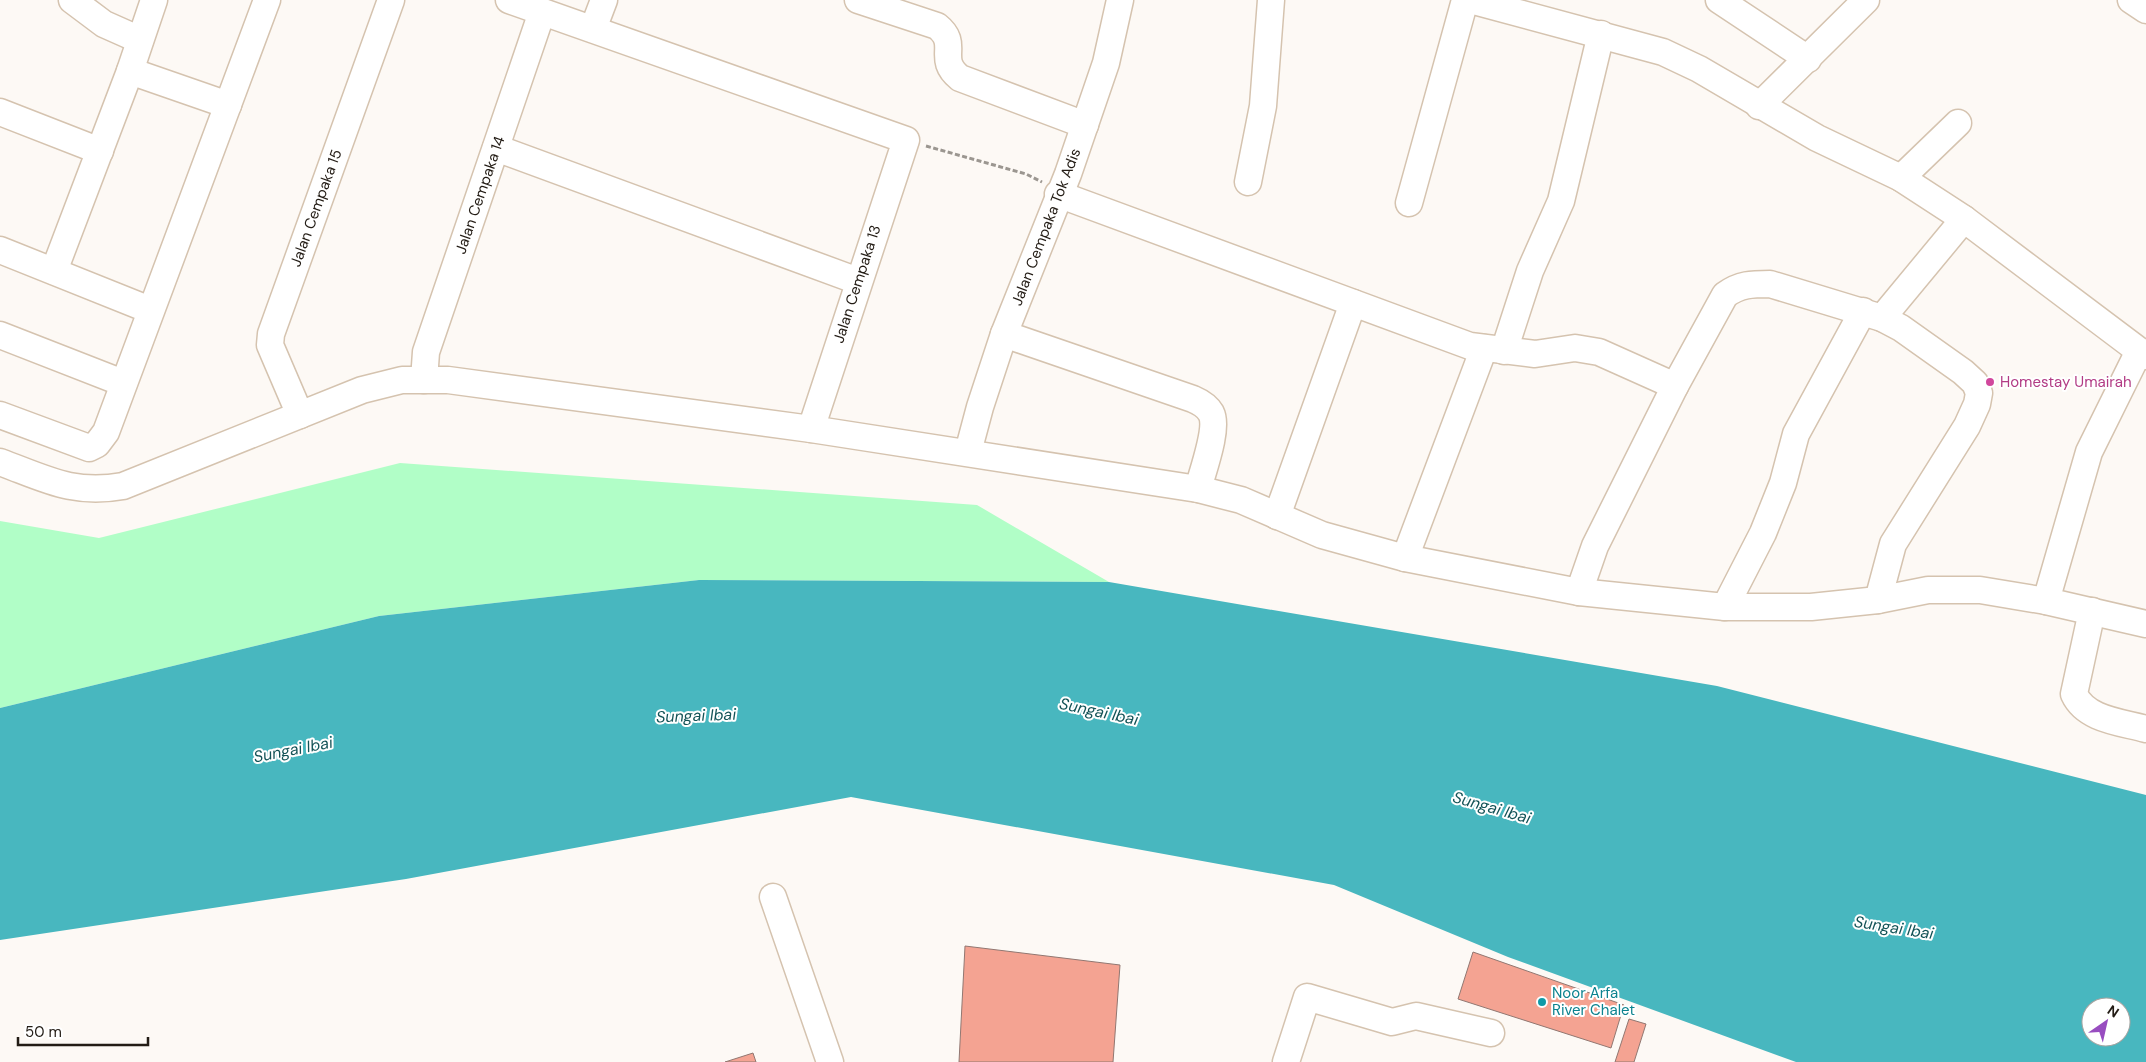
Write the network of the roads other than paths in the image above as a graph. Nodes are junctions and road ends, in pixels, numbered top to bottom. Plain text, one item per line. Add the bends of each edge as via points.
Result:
1 (72, 0) edge
2 (154, 0) edge
3 (266, 0) edge
4 (391, 0) edge
5 (509, 0) edge
6 (858, 0) edge
7 (1120, 0) edge
8 (1271, 0) edge
9 (1465, 0) edge
10 (1470, 0) edge
11 (1719, 0) edge
12 (2131, 0) edge
13 (1857, 3) edge
14 (2146, 10) edge
15 (542, 12) junction
16 (599, 13) edge
17 (1601, 34) junction
18 (140, 40) junction
19 (1808, 59) junction
20 (130, 71) junction
21 (228, 105) junction
22 (1759, 106) junction
23 (0, 112) edge
24 (1958, 124) dead end
25 (1082, 133) junction
26 (496, 148) junction
27 (100, 151) junction
28 (1901, 178) junction
29 (1248, 182) dead end
30 (1063, 184) junction
31 (1409, 203) dead end
32 (1964, 220) junction
33 (0, 250) edge
34 (54, 271) junction
35 (858, 281) junction
36 (1337, 296) junction
37 (150, 310) junction
38 (1873, 315) junction
39 (1004, 334) junction
40 (0, 335) edge
41 (1494, 350) junction
42 (2143, 354) edge
43 (424, 380) junction
44 (123, 383) junction
45 (1675, 386) junction
46 (0, 415) edge
47 (300, 415) junction
48 (811, 429) junction
49 (968, 452) junction
50 (0, 462) edge
51 (1198, 490) junction
52 (1258, 507) junction
53 (1405, 558) junction
54 (1579, 592) junction
55 (1878, 600) junction
56 (2046, 600) junction
57 (1725, 607) junction
58 (2092, 611) junction
59 (2146, 624) edge
60 (2146, 729) edge
61 (773, 897) dead end
62 (1491, 1033) dead end
63 (830, 1062) edge
64 (1286, 1062) edge

1 - 18 street via 109,27
2 - 18 street
3 - 21 street
4 - 47 street, Jalan Cempaka 15 via 271,334 270,346
5 - 15 street
6 - 25 street via 938,26 949,40 948,64 960,78
7 - 25 street, Jalan Cempaka Tok Adis via 1106,62
8 - 29 street via 1263,106
9 - 31 street
10 - 17 street
11 - 19 street
12 - 14 street
13 - 19 street
15 - 16 street
15 - 26 street, Jalan Cempaka 14
16 - 35 street, Jalan Cempaka 13 via 906,140
17 - 22 street via 1664,52 1699,69
17 - 41 street via 1561,202
18 - 20 street
19 - 22 street
20 - 21 street
20 - 27 street
21 - 37 street
22 - 28 street
23 - 27 street
24 - 28 street
25 - 30 street, Jalan Cempaka Tok Adis
26 - 35 street
26 - 43 street, Jalan Cempaka 14 via 426,352
27 - 34 street
28 - 32 street
30 - 36 street
30 - 39 street, Jalan Cempaka Tok Adis
32 - 38 street
32 - 42 street
33 - 34 street
34 - 37 street
35 - 48 street, Jalan Cempaka 13
36 - 41 street via 1470,346
36 - 52 street
37 - 44 street
38 - 45 street via 1770,284 1736,287 1725,295
38 - 55 street via 1901,328 1963,372 1975,383 1979,393 1967,426 1893,544
38 - 57 street via 1796,434 1783,483 1763,533
39 - 49 street, Jalan Cempaka Tok Adis
39 - 51 street via 1204,404 1212,414 1214,426
40 - 44 street
41 - 45 street via 1535,354 1575,348 1599,352
41 - 53 street
42 - 56 street via 2089,452
43 - 47 street via 402,380 362,390
43 - 48 street via 448,380
44 - 46 street via 106,432 98,444 89,448
45 - 54 street via 1595,546
47 - 50 street via 115,488 89,490 60,485
48 - 49 street
49 - 51 street
51 - 52 street
52 - 53 street via 1322,535
53 - 54 street
54 - 57 street
55 - 56 street via 1928,590 1980,590
55 - 57 street via 1811,607
56 - 58 street
58 - 59 street
58 - 60 street via 2074,694 2078,704 2105,719
61 - 63 street
62 - 64 street via 1416,1016 1392,1022 1306,997

